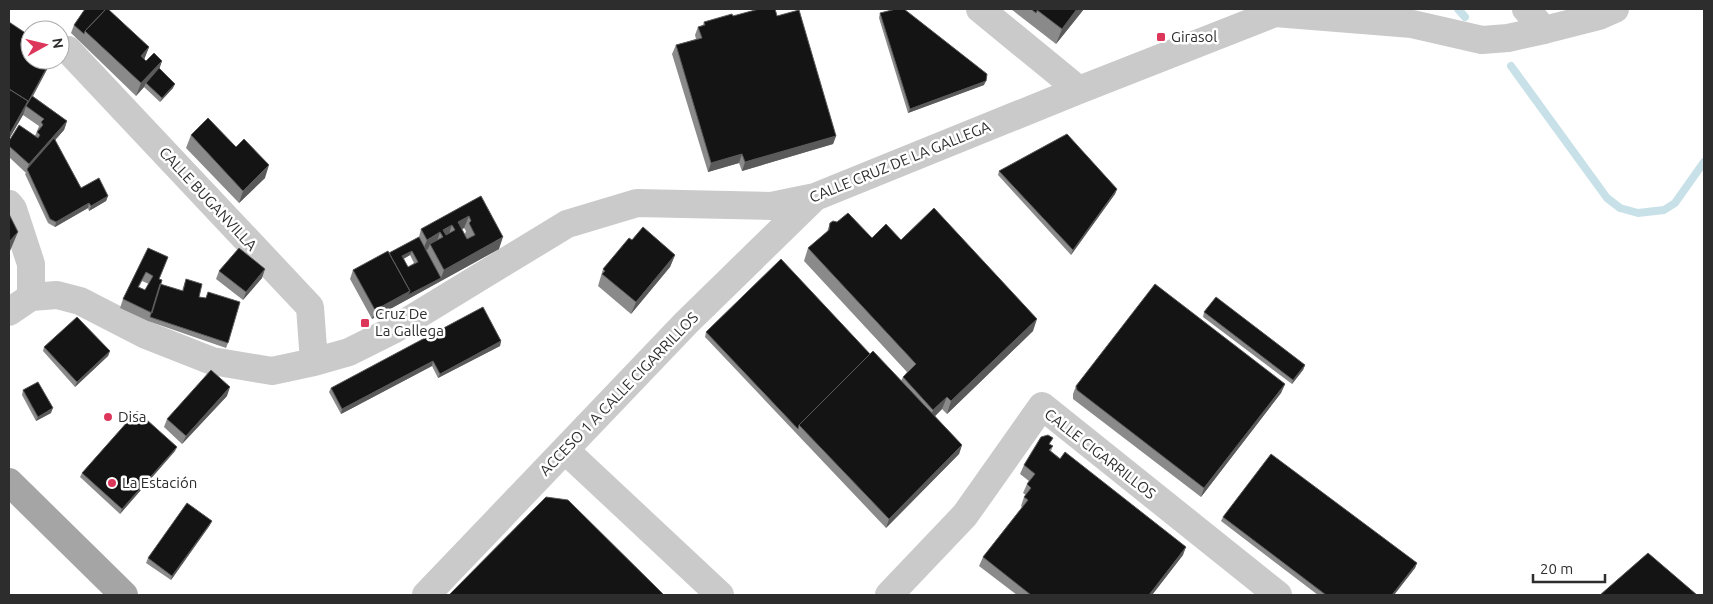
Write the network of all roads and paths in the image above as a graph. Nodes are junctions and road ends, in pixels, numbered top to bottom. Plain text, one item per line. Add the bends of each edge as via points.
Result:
1 (980, 9) edge
2 (1526, 9) edge
3 (1614, 9) edge
4 (1271, 11) edge
5 (1404, 17) edge
6 (1544, 30) junction
7 (70, 52) edge
8 (1079, 90) junction
9 (815, 197) junction
10 (9, 204) edge
11 (31, 296) junction
12 (9, 312) edge
13 (314, 362) junction
14 (565, 450) junction
15 (9, 482) edge
16 (124, 595) edge
17 (426, 595) edge
18 (720, 595) edge
19 (889, 595) edge
20 (1278, 595) edge

1 - 8 street
2 - 6 street
3 - 6 street, CALLE CRUZ DE LA GALLEGA
4 - 5 street, CALLE CRUZ DE LA GALLEGA
4 - 8 street, CALLE CRUZ DE LA GALLEGA
5 - 6 street, CALLE CRUZ DE LA GALLEGA via 1482,40
7 - 13 street, CALLE BUGANVILLA via 310,308
8 - 9 street, CALLE CRUZ DE LA GALLEGA
9 - 13 street, CALLE CRUZ DE LA GALLEGA via 771,206 636,203 567,224 393,330 349,352
9 - 14 street, ACCESO 1 A CALLE CIGARRILLOS via 686,323
10 - 11 street via 31,264
11 - 12 street
11 - 13 street, CALLE CRUZ DE LA GALLEGA via 57,295 80,301 146,335 212,361 272,370
14 - 17 street, ACCESO 1 A CALLE CIGARRILLOS
14 - 18 street
15 - 16 main road
19 - 20 street, CALLE CIGARRILLOS via 965,515 1042,406

